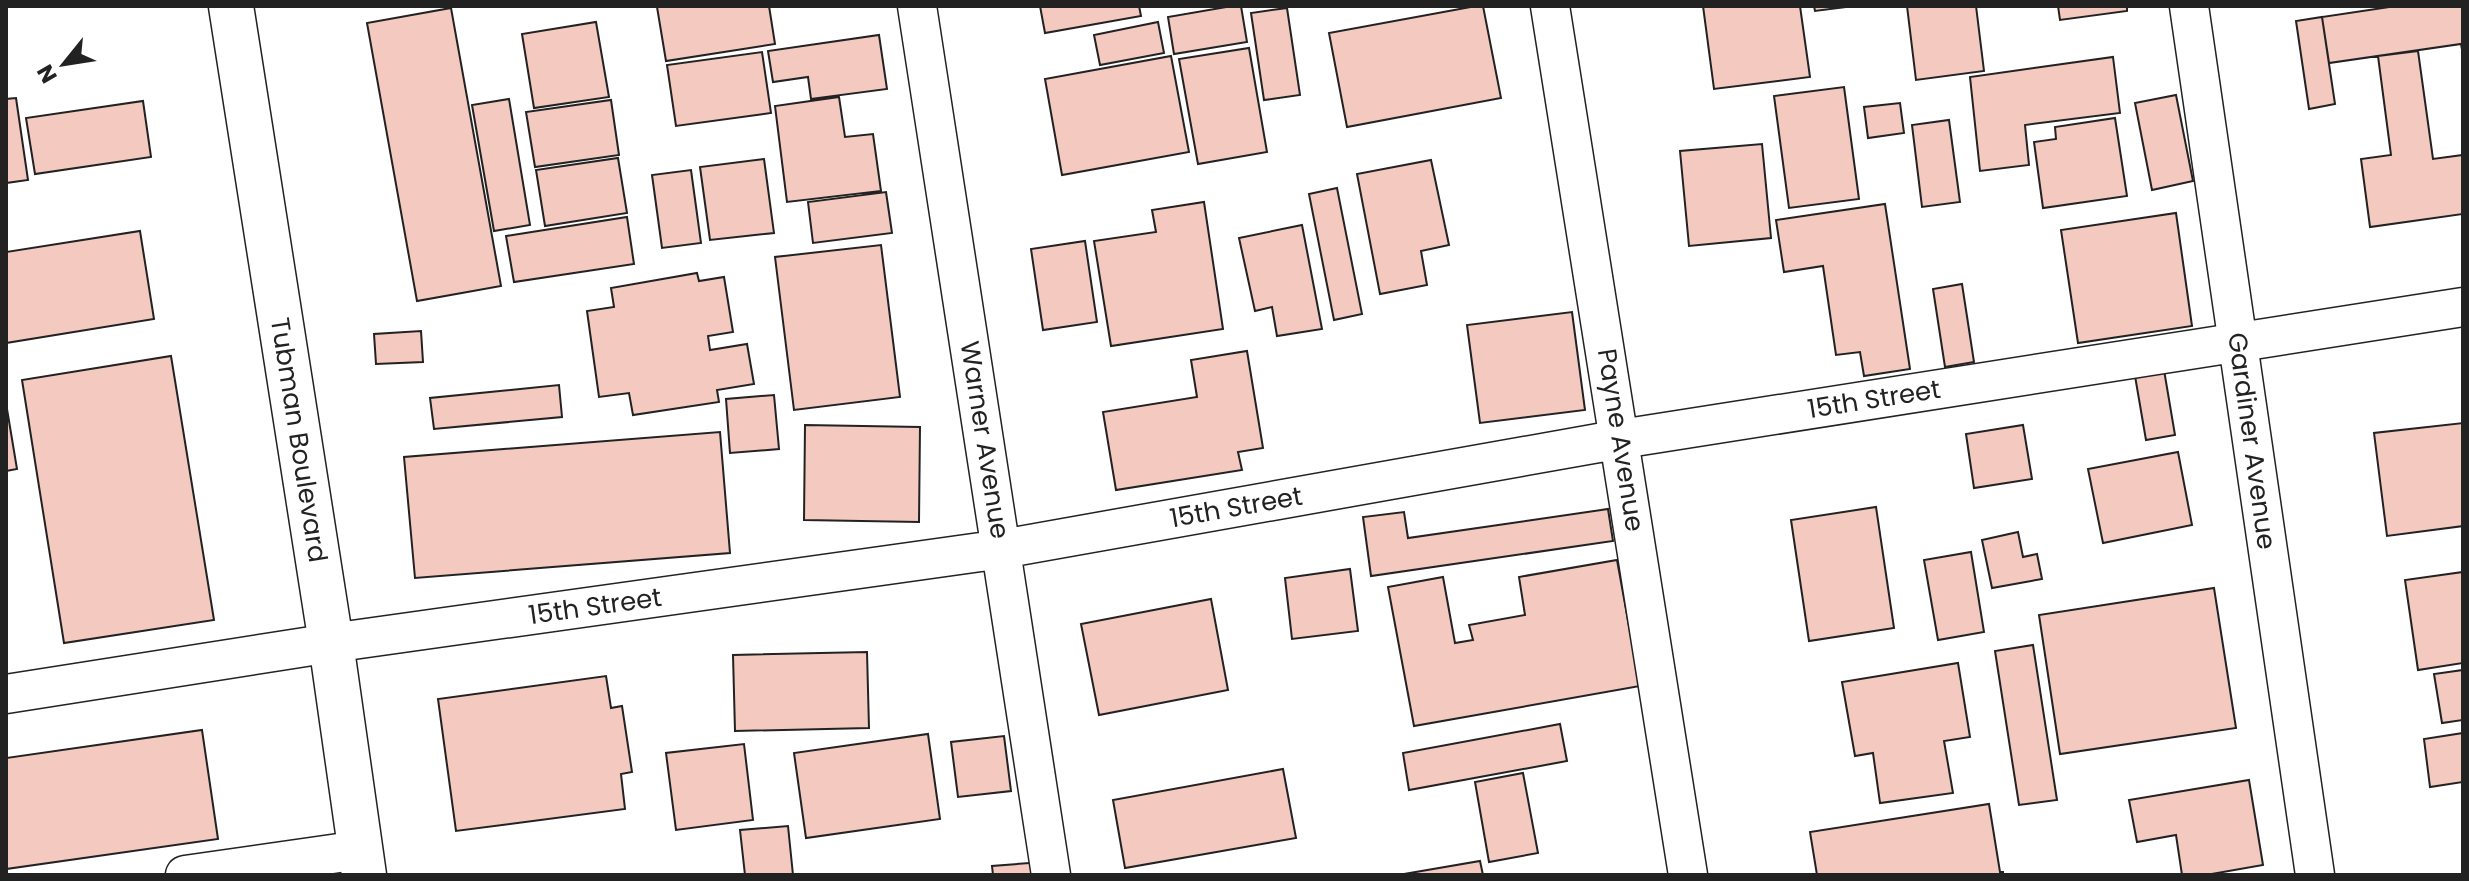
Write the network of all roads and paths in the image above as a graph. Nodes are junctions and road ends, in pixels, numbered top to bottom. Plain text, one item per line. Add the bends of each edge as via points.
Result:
1 (231, 6) edge
2 (917, 6) edge
3 (1550, 6) edge
4 (2189, 6) edge
5 (2463, 307) edge
6 (2237, 342) junction
7 (1621, 439) junction
8 (1002, 549) junction
9 (331, 643) junction
10 (6, 694) edge
11 (362, 863) edge
12 (185, 875) edge
13 (1051, 875) edge
14 (1688, 875) edge
15 (2315, 875) edge

1 - 9 highway, Tubman Boulevard
2 - 8 street, Warner Avenue
3 - 7 street, Payne Avenue
4 - 6 street, Gardiner Avenue
5 - 6 street, 15th Street
6 - 7 street, 15th Street
6 - 15 street, Gardiner Avenue
7 - 8 street, 15th Street
7 - 14 street, Payne Avenue
8 - 9 street, 15th Street
8 - 13 street, Warner Avenue
9 - 10 street, 15th Street
9 - 11 highway, Tubman Boulevard
11 - 12 street

